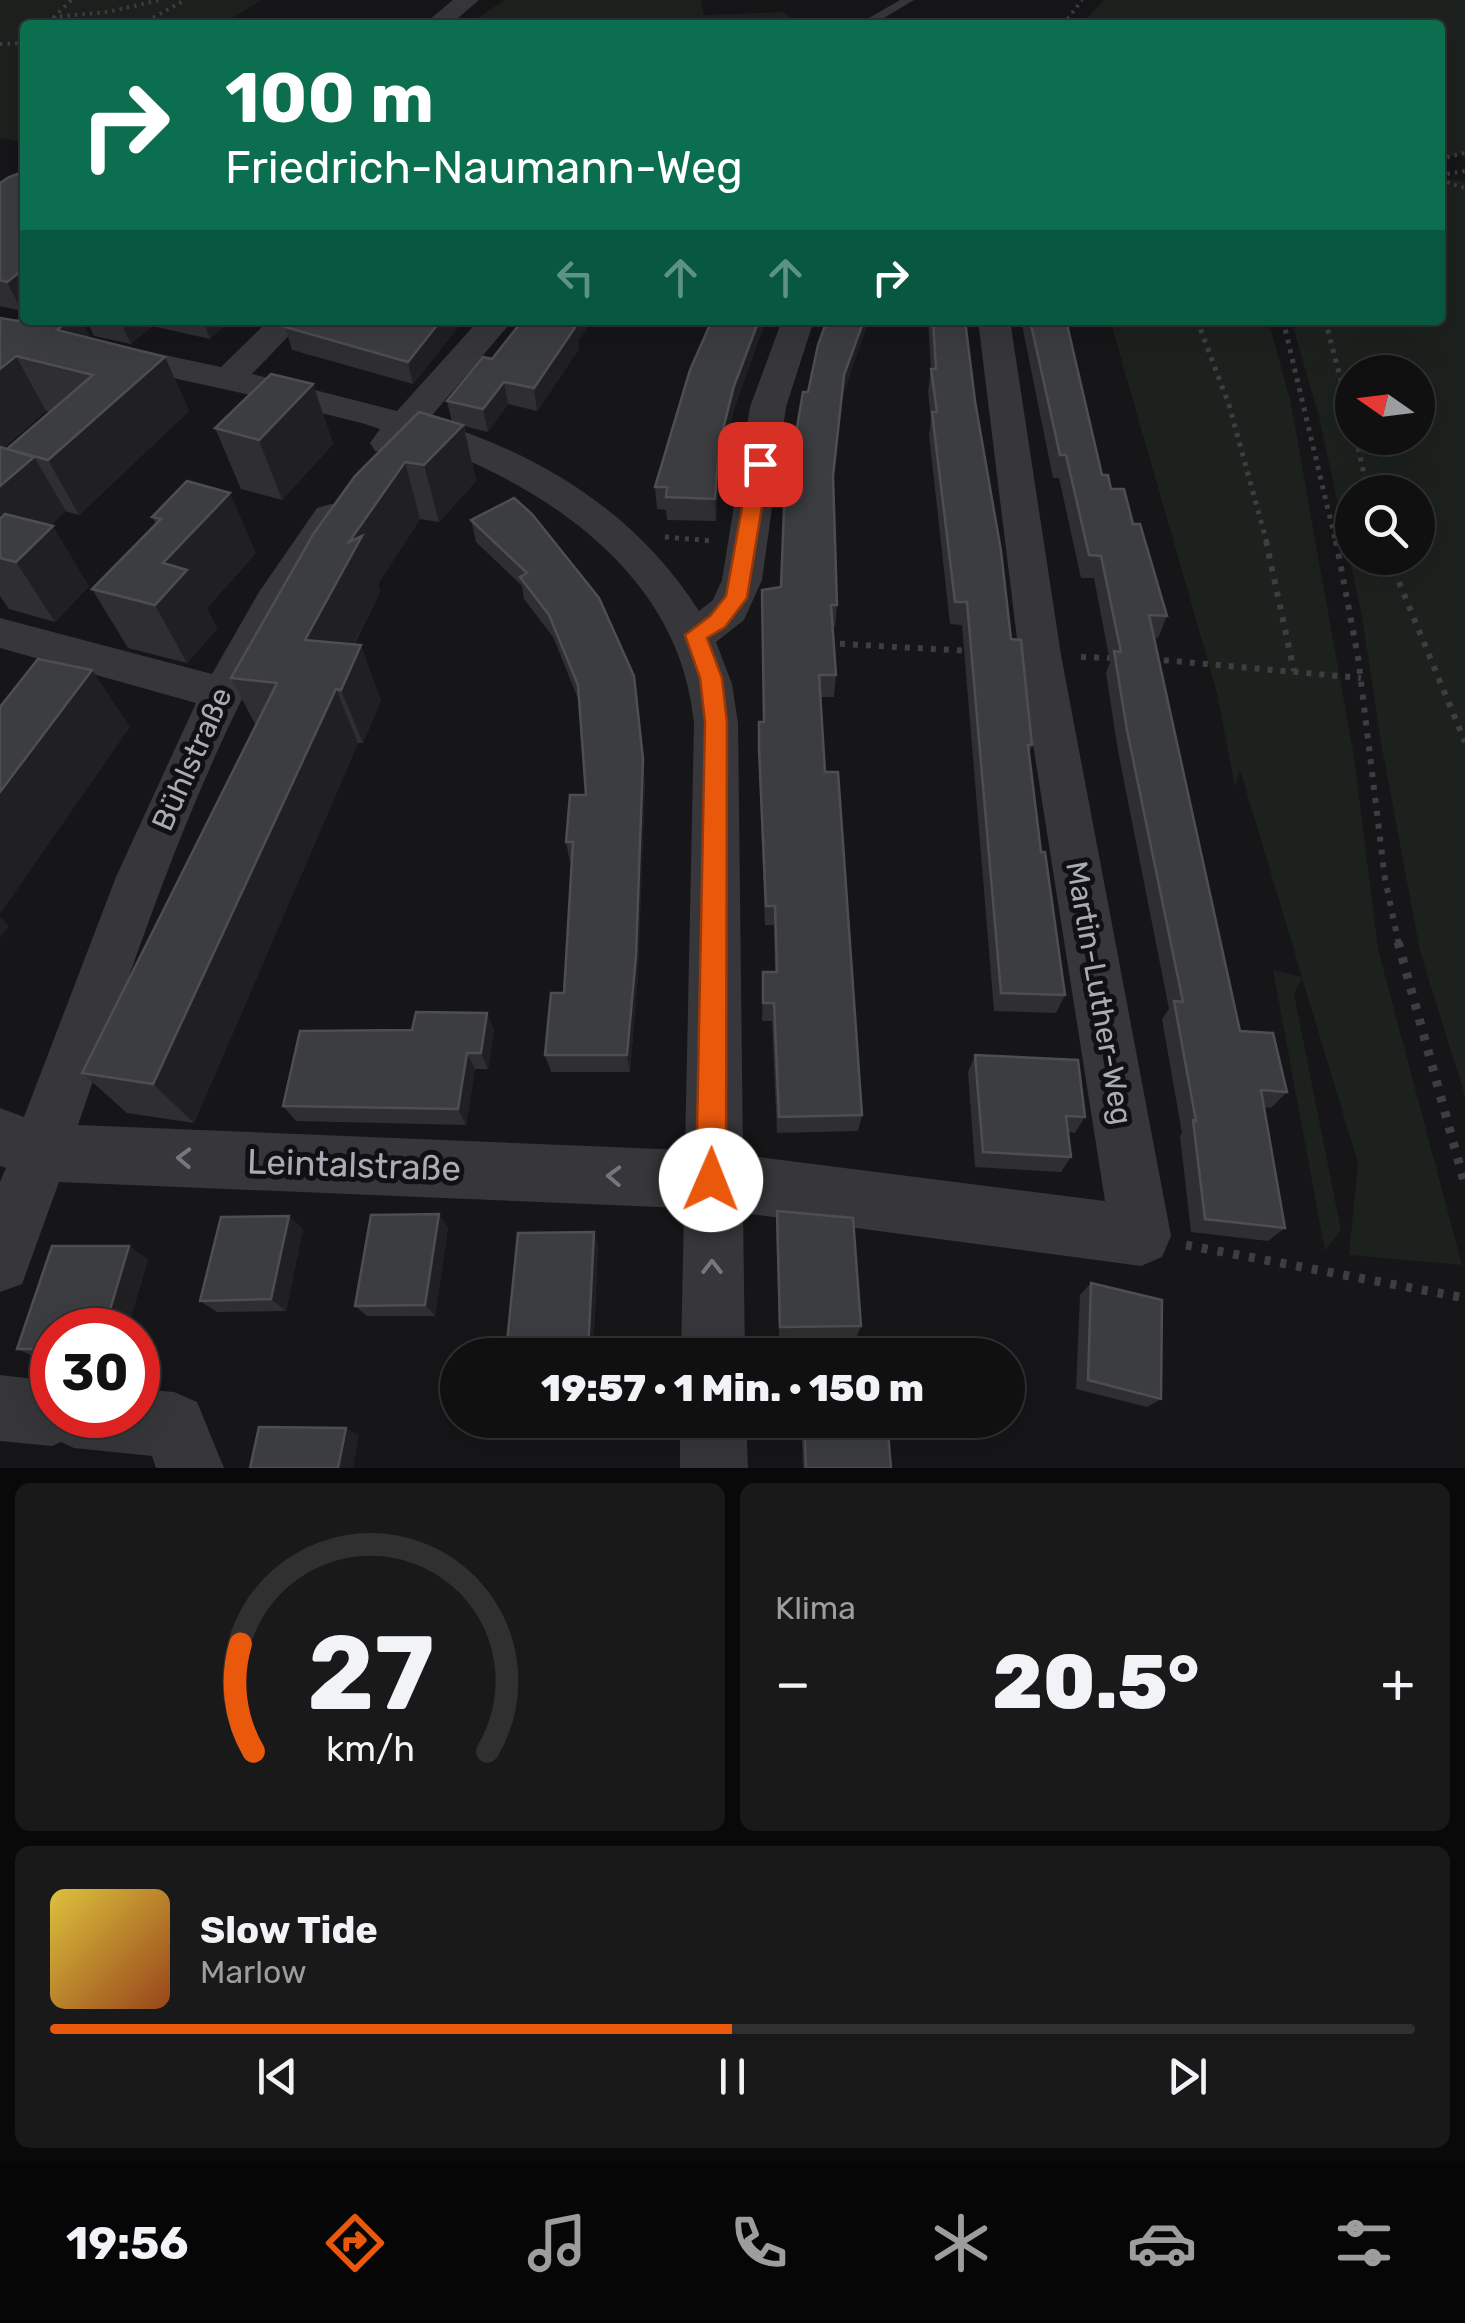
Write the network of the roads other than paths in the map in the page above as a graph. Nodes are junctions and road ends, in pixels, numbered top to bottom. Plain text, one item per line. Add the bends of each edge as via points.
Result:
1 (468, 0) edge
2 (908, 0) edge
3 (442, 20) edge
4 (872, 20) edge
5 (283, 325) edge
6 (493, 325) edge
7 (796, 325) edge
8 (994, 325) edge
9 (21, 337) edge
10 (229, 378) junction
11 (404, 424) junction
12 (0, 634) edge
13 (696, 635) junction
14 (220, 694) junction
15 (21, 1144) edge
16 (711, 1180) junction
17 (0, 1262) edge
18 (712, 1338) edge
19 (0, 1408) edge
20 (30, 1411) edge
21 (160, 1424) edge
22 (713, 1438) edge
23 (190, 1468) edge
24 (714, 1468) edge

1 - 3 street
2 - 4 lane
5 - 10 street
6 - 11 street, Bühlstraße
7 - 13 street via 768,407 736,598
8 - 16 street, Martin-Luther-Weg via 1040,656 1141,1236
9 - 10 street
10 - 11 street
11 - 13 street via 447,435 560,490 639,559
11 - 14 street, Bühlstraße via 298,561
12 - 14 street
13 - 16 street via 716,722
14 - 15 street, Bühlstraße
16 -> 15 street, Leintalstraße
15 - 17 street, Bühlstraße
18 -> 16 street
19 - 20 street
21 - 23 street via 174,1425
22 - 24 street

